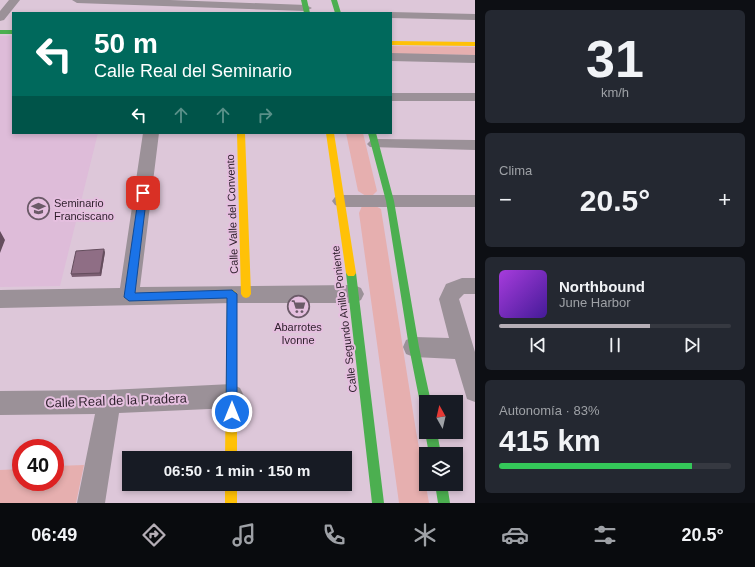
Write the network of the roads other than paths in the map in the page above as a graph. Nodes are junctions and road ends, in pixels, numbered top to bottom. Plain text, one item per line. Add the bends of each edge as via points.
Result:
1 (15, 0) edge
2 (77, 0) edge
3 (334, 0) edge
4 (306, 7) edge
5 (338, 12) edge
6 (392, 15) edge
7 (475, 16) edge
8 (0, 18) edge
9 (0, 32) edge
10 (12, 32) edge
11 (392, 43) edge
12 (475, 44) edge
13 (392, 57) edge
14 (475, 58) edge
15 (392, 97) edge
16 (475, 97) edge
17 (151, 134) edge
18 (241, 134) edge
19 (330, 134) edge
20 (373, 138) edge
21 (475, 145) edge
22 (341, 201) junction
23 (390, 201) junction
24 (475, 201) edge
25 (475, 286) edge
26 (239, 294) junction
27 (354, 294) junction
28 (129, 297) junction
29 (0, 299) edge
30 (414, 348) junction
31 (463, 349) junction
32 (475, 391) edge
33 (424, 395) edge
34 (232, 396) junction
35 (109, 402) junction
36 (0, 403) edge
37 (232, 451) edge
38 (232, 491) edge
39 (442, 491) edge
40 (91, 503) edge
41 (231, 503) edge
42 (378, 503) edge
43 (444, 503) edge

1 - 8 street
2 - 4 street
3 - 5 main road
6 - 7 street
9 - 10 main road
11 - 12 main road
13 - 14 street
15 - 16 street
17 - 28 street
18 - 26 main road, Calle Valle del Convento
19 - 22 main road, Calle Segundo Anillo Poniente
20 - 21 street
20 - 23 main road
22 - 23 street
22 - 27 main road, Calle Segundo Anillo Poniente
23 - 24 street
23 - 30 main road
25 - 31 street via 462,286 453,290 449,299
26 - 27 street
26 - 28 street
26 - 34 main road, Calle Valle del Convento
27 - 42 main road, Calle Segundo Anillo Poniente
28 - 29 street
30 - 31 street
30 - 33 main road
31 - 32 street
34 - 35 street, Calle Real de la Pradera
34 - 37 main road, Calle Valle del Convento
35 - 36 street, Calle Real de la Pradera
35 - 40 street
38 - 41 main road
39 - 43 main road

